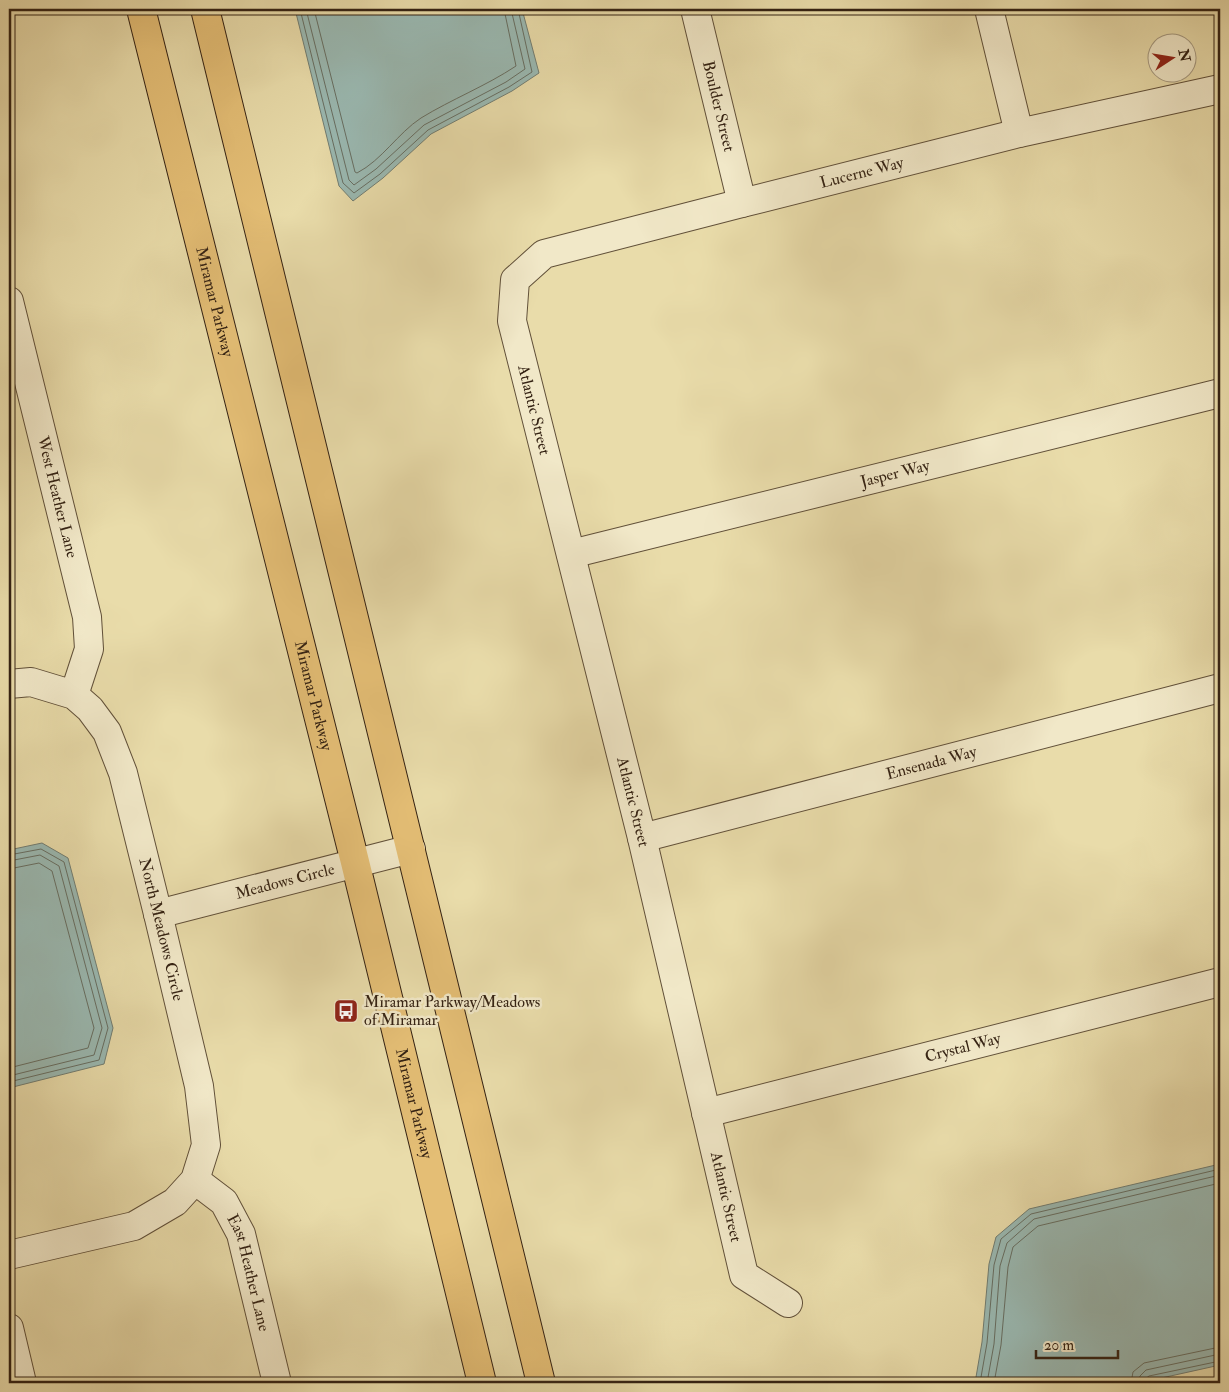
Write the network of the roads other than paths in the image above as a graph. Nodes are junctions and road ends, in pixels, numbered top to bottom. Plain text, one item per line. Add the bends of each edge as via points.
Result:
1 (142, 9) edge
2 (205, 9) edge
3 (695, 9) edge
4 (989, 9) edge
5 (1220, 89) edge
6 (1019, 133) junction
7 (742, 203) junction
8 (515, 280) joint
9 (9, 301) edge
10 (1220, 393) edge
11 (571, 554) junction
12 (9, 684) edge
13 (1220, 688) edge
14 (74, 695) junction
15 (642, 838) junction
16 (411, 849) junction
17 (354, 862) junction
18 (158, 914) junction
19 (1220, 982) edge
20 (706, 1113) junction
21 (195, 1180) junction
22 (9, 1255) edge
23 (788, 1303) dead end
24 (9, 1328) edge
25 (22, 1383) edge
26 (277, 1383) edge
27 (482, 1383) edge
28 (541, 1383) edge

1 - 17 main road, Miramar Parkway
2 - 16 main road
3 - 7 street, Boulder Street
4 - 6 street
5 - 6 street, Lucerne Way
6 - 7 street, Lucerne Way
7 - 8 street, Lucerne Way via 544,254
8 - 11 street, Atlantic Street via 512,321
9 - 14 street, West Heather Lane via 87,616 89,649
10 - 11 street, Jasper Way
11 - 15 street, Atlantic Street
12 - 14 street via 31,682
13 - 15 street, Ensenada Way
14 - 18 street, North Meadows Circle via 90,708 106,732 123,772
15 - 20 street, Atlantic Street
16 - 17 street, Meadows Circle
16 - 28 main road
17 - 18 street, Meadows Circle
17 - 27 main road, Miramar Parkway
18 - 21 street, North Meadows Circle via 199,1086 206,1145
19 - 20 street, Crystal Way
20 - 23 street, Atlantic Street via 744,1275
21 - 22 street via 175,1202 134,1226
21 - 26 street, East Heather Lane via 224,1202 241,1234
24 - 25 street

